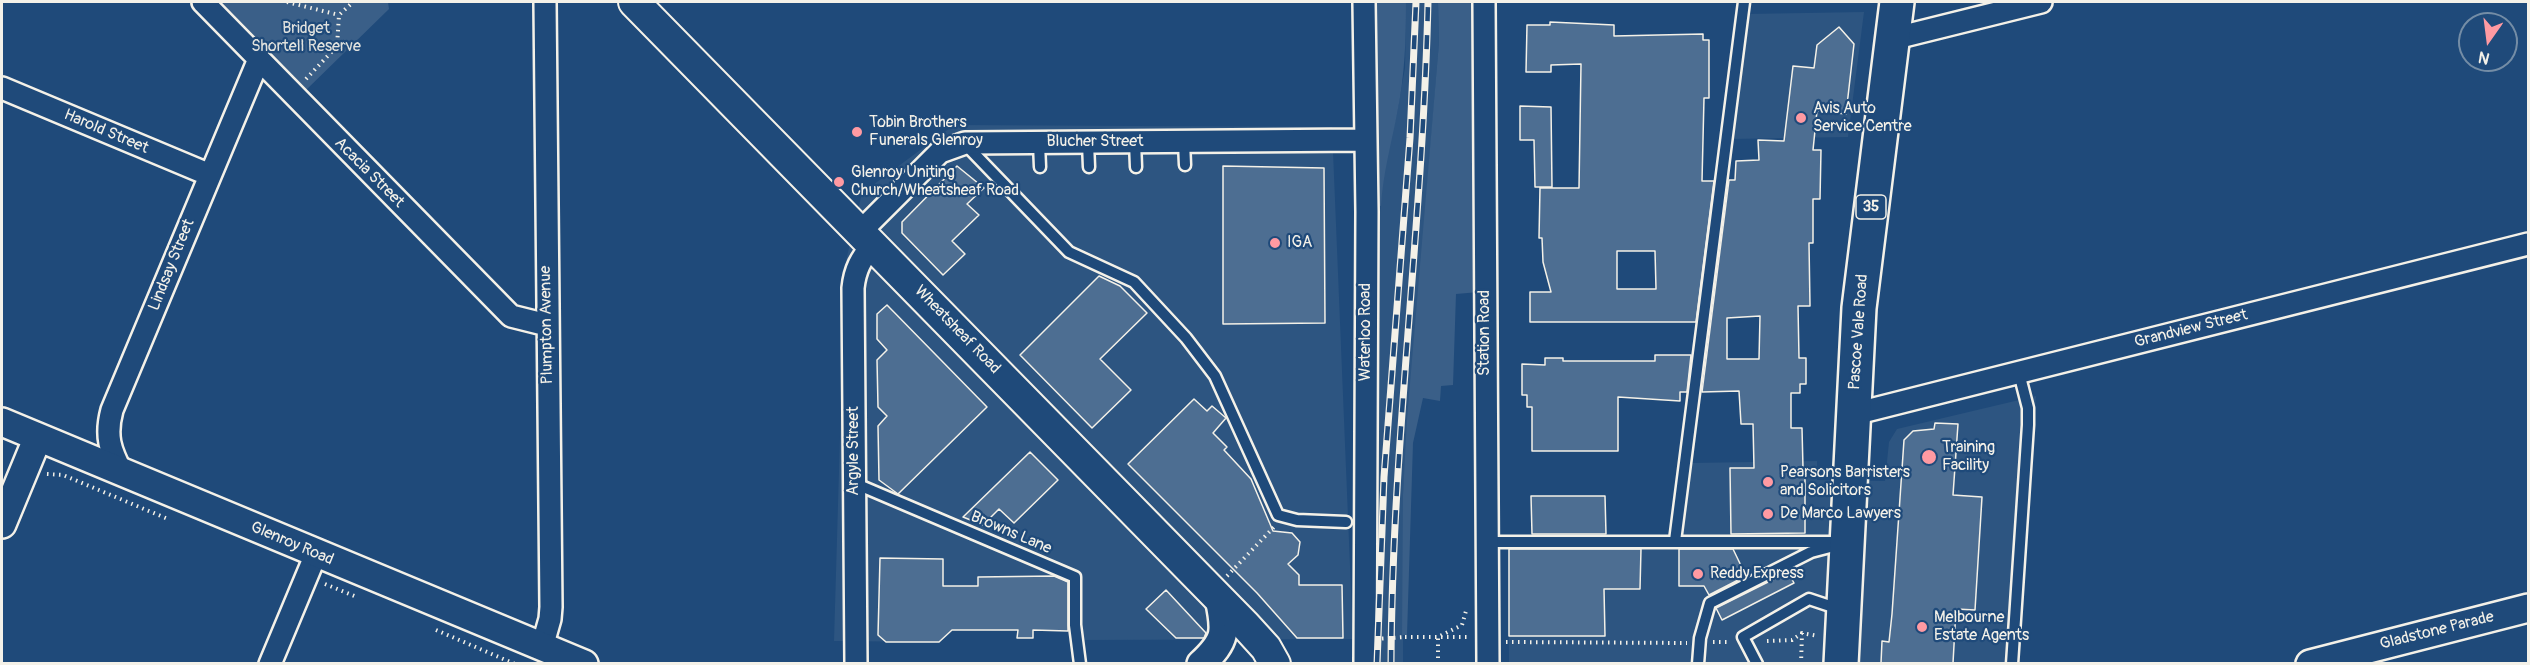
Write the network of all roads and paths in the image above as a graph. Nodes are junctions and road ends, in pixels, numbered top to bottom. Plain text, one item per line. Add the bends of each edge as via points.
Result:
1 (203, 2) edge
2 (287, 2) edge
3 (352, 2) edge
4 (545, 2) edge
5 (634, 2) edge
6 (1364, 2) edge
7 (1484, 2) edge
8 (1744, 2) edge
9 (1897, 2) edge
10 (2041, 2) edge
11 (339, 15) junction
12 (1892, 39) junction
13 (258, 59) junction
14 (2, 88) edge
15 (296, 99) junction
16 (1364, 140) junction
17 (1135, 142) junction
18 (1184, 142) junction
19 (965, 143) junction
20 (1039, 143) junction
21 (1088, 143) junction
22 (1185, 165) dead end
23 (1040, 167) dead end
24 (1089, 167) dead end
25 (1136, 167) dead end
26 (210, 175) junction
27 (866, 238) junction
28 (2529, 244) edge
29 (547, 326) junction
30 (2019, 373) junction
31 (1854, 414) junction
32 (2, 422) edge
33 (38, 437) junction
34 (26, 465) junction
35 (122, 473) junction
36 (854, 483) junction
37 (1284, 516) junction
38 (171, 520) dead end
39 (1346, 522) dead end
40 (2, 524) edge
41 (1485, 542) junction
42 (1675, 542) junction
43 (1849, 542) junction
44 (311, 565) junction
45 (1215, 595) junction
46 (367, 601) dead end
47 (1466, 603) dead end
48 (2529, 608) edge
49 (1845, 611) junction
50 (430, 627) dead end
51 (1802, 633) dead end
52 (1438, 637) junction
53 (1376, 639) dead end
54 (1487, 639) junction
55 (1745, 641) junction
56 (1700, 643) junction
57 (542, 647) junction
58 (270, 663) edge
59 (515, 663) edge
60 (584, 663) edge
61 (856, 663) edge
62 (1080, 663) edge
63 (1201, 663) edge
64 (1275, 663) edge
65 (1365, 663) edge
66 (1438, 663) edge
67 (1488, 663) edge
68 (1698, 663) edge
69 (1757, 663) edge
70 (1841, 663) edge
71 (2012, 663) edge
72 (2310, 663) edge

1 - 13 street, Acacia Street
2 - 11 path
3 - 11 path
4 - 29 street, Plumpton Avenue
5 - 27 main road, Wheatsheaf Road
6 - 16 street, Waterloo Road
7 - 41 street, Station Road
8 - 42 lane
9 - 12 main road, Pascoe Vale Road / 35
10 - 12 street
11 - 15 path via 337,46 305,81
12 - 31 main road, Pascoe Vale Road / 35 via 1859,308
13 - 15 street, Acacia Street
13 - 26 street, Lindsay Street
14 - 26 street, Harold Street
15 - 29 street, Acacia Street via 512,316
16 - 18 street, Blucher Street
16 - 65 street, Waterloo Road
17 - 18 street, Blucher Street
17 - 21 street, Blucher Street
17 - 25 lane
18 - 22 lane
19 - 20 street, Blucher Street
19 - 27 street, Blucher Street via 940,152
19 - 37 lane via 1069,252 1134,282 1186,338 1215,376 1278,515
20 - 21 street, Blucher Street
20 - 23 lane
21 - 24 lane
26 - 35 street, Lindsay Street via 112,410 107,437
27 - 36 street, Argyle Street via 854,288
27 - 45 main road, Wheatsheaf Road
28 - 30 street, Grandview Street
29 - 57 street, Plumpton Avenue via 551,607
30 - 31 street, Grandview Street
30 - 71 lane via 2028,425
31 - 43 main road, Pascoe Vale Road / 35
32 - 33 street, Glenroy Road
33 - 34 street
33 - 35 street, Glenroy Road
34 - 38 path via 54,476 63,475
34 - 40 street
35 - 44 street, Glenroy Road
36 - 61 street, Argyle Street
36 - 62 lane, Browns Lane via 1075,577
37 - 39 lane
37 - 45 path
41 - 42 lane
41 - 54 street, Station Road
42 - 43 lane
43 - 49 main road, Pascoe Vale Road / 35
43 - 56 lane via 1811,552 1710,603
44 - 46 path
44 - 57 street, Glenroy Road
44 - 58 street
45 - 63 street via 1224,622 1222,638
45 - 64 main road, Wheatsheaf Road via 1266,648
47 - 52 path via 1462,625
48 - 72 street, Gladstone Parade
49 - 55 lane via 1809,599 1743,637
49 - 70 main road, Pascoe Vale Road / 35
50 - 59 path
51 - 55 path via 1792,640
52 - 53 path, bridge
52 - 54 path
52 - 66 path
54 - 56 path
54 - 67 street, Station Road
55 - 56 path
55 - 69 lane
56 - 68 lane
57 - 60 street, Glenroy Road

